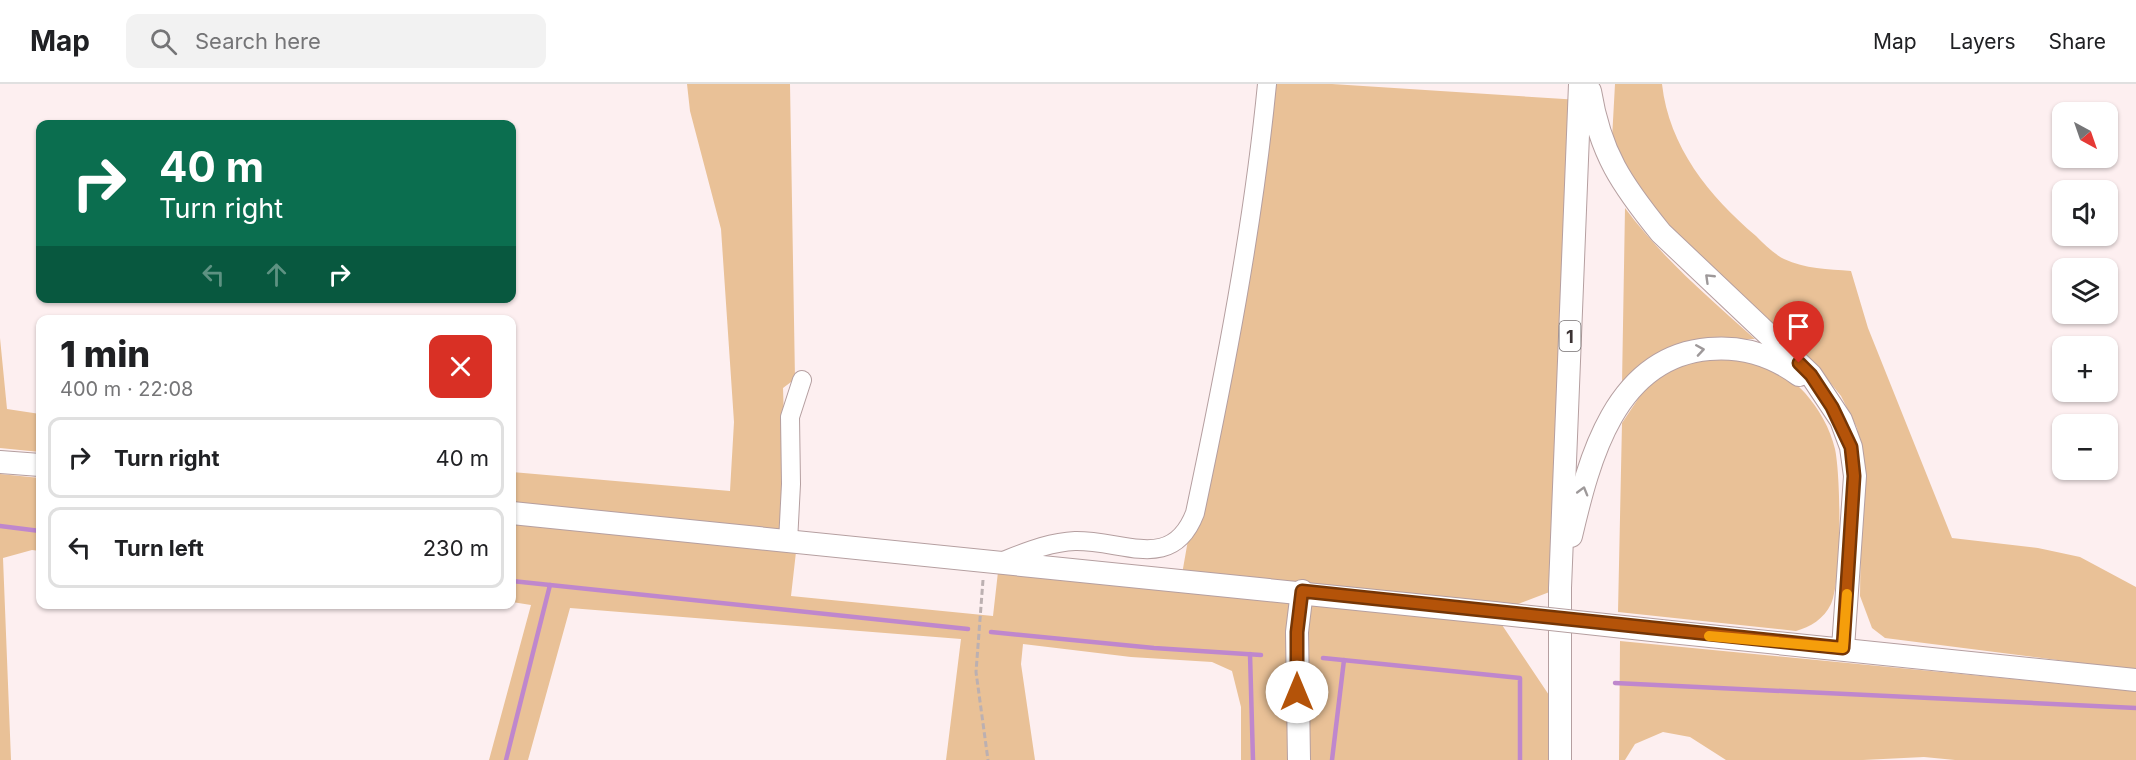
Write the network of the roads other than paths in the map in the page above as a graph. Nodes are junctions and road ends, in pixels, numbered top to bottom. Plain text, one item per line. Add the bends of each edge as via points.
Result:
1 (1267, 84) edge
2 (1580, 84) edge
3 (1588, 84) edge
4 (802, 380) dead end
5 (1824, 394) junction
6 (0, 462) edge
7 (36, 465) edge
8 (516, 513) edge
9 (788, 542) junction
10 (992, 562) junction
11 (1560, 588) junction
12 (1302, 591) junction
13 (1843, 648) junction
14 (2136, 680) edge
15 (1559, 710) junction
16 (1299, 760) edge
17 (1549, 760) edge
18 (1560, 760) edge

1 - 10 street via 1227,354 1195,513 1188,530 1166,548 1058,542
2 - 11 main road, 1
5 -> 3 main road via 1805,369 1661,233 1640,207 1605,152
4 - 9 street via 790,417
11 -> 5 main road via 1575,519 1600,440 1628,391 1647,372 1672,357 1731,347 1762,354
5 - 13 main road via 1851,447 1854,476
6 - 7 main road
8 - 9 main road
9 - 10 main road
10 - 12 main road
11 - 15 main road, 1
12 - 13 main road, bridge
12 - 16 main road via 1297,632
13 - 14 main road
15 - 17 main road
15 - 18 main road, 1

